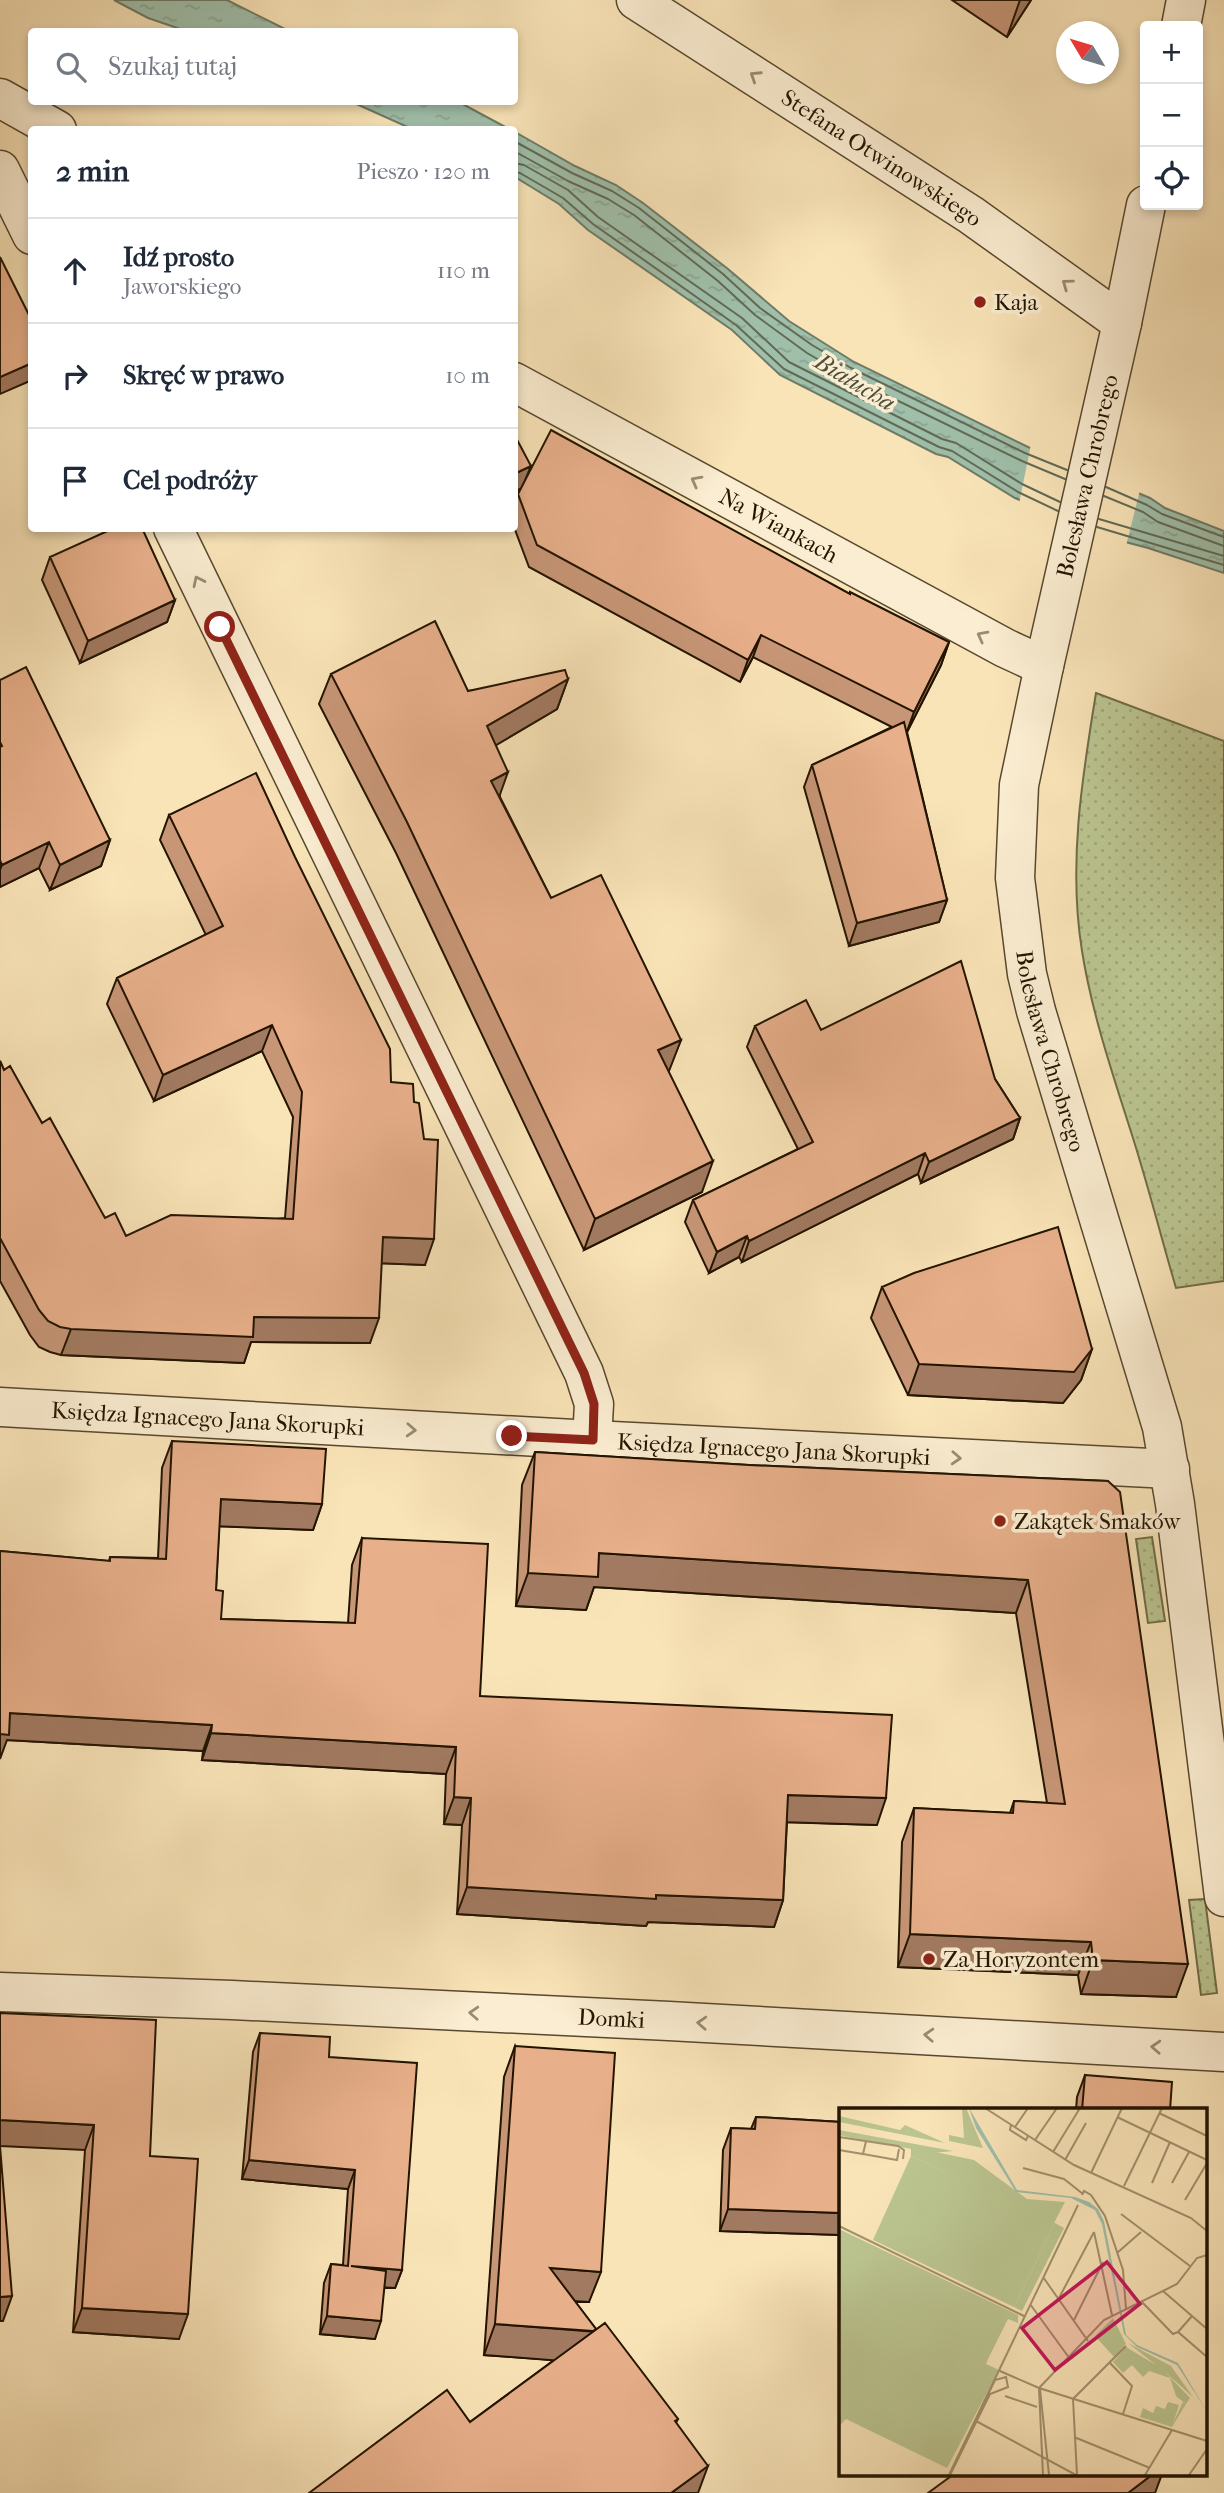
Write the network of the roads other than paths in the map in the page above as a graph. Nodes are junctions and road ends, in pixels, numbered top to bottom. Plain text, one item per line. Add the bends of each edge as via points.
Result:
1 (636, 0) edge
2 (1186, 0) edge
3 (1182, 21) edge
4 (0, 98) edge
5 (50, 126) edge
6 (0, 170) edge
7 (1145, 210) edge
8 (28, 227) edge
9 (1122, 323) junction
10 (518, 384) edge
11 (175, 532) edge
12 (1044, 666) junction
13 (0, 1407) edge
14 (593, 1440) junction
15 (1170, 1469) junction
16 (1224, 1897) edge
17 (0, 1992) edge
18 (1224, 2052) edge

9 -> 1 street, Stefana Otwinowskiego via 971,215
2 - 3 street
4 - 5 street
6 - 8 street
7 - 9 street, Bolesława Chrobrego
9 - 12 street, Bolesława Chrobrego
12 -> 10 street, Na Wiankach
14 -> 11 street via 594,1404 584,1373
12 - 15 street, Bolesława Chrobrego via 1019,785 1015,878 1027,974 1157,1410
13 -> 14 street, Księdza Ignacego Jana Skorupki
14 -> 15 street, Księdza Ignacego Jana Skorupki
15 - 16 street, Bolesława Chrobrego
18 -> 17 street, Domki via 669,2021

